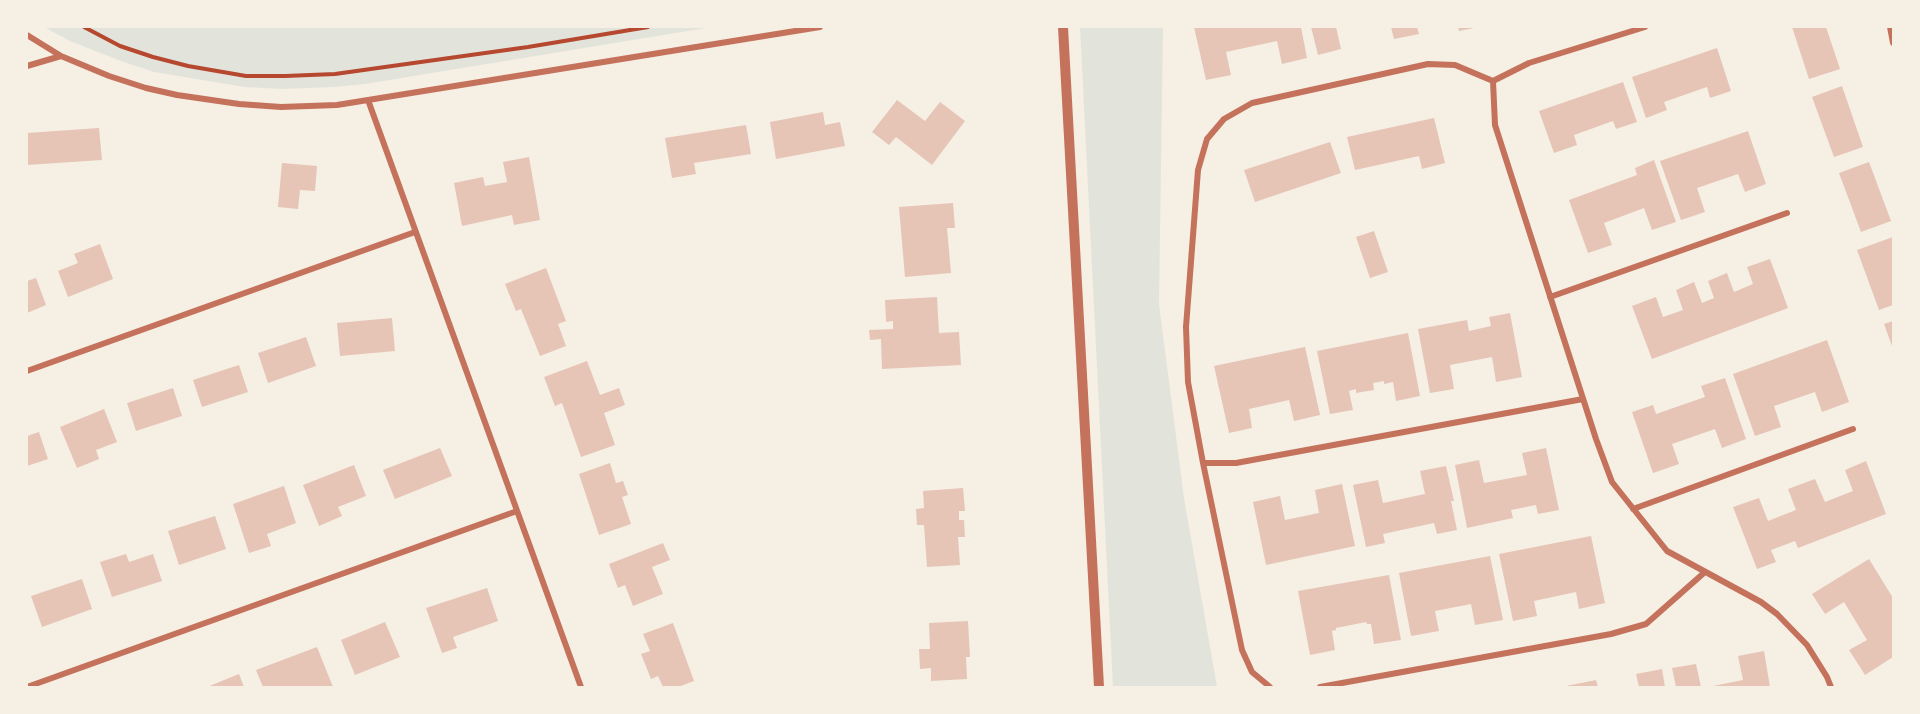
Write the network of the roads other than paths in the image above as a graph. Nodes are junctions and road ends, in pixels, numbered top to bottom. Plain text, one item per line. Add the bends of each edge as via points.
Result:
1 (820, 27) edge
2 (1064, 27) edge
3 (1645, 27) edge
4 (1890, 27) edge
5 (27, 35) edge
6 (1893, 43) edge
7 (61, 56) junction
8 (27, 66) edge
9 (1492, 81) junction
10 (368, 100) junction
11 (1787, 213) dead end
12 (415, 232) junction
13 (1550, 297) junction
14 (27, 371) edge
15 (1583, 399) junction
16 (1853, 429) dead end
17 (1203, 463) junction
18 (1633, 509) junction
19 (517, 511) junction
20 (1705, 572) junction
21 (27, 687) edge
22 (581, 687) edge
23 (1099, 687) edge
24 (1270, 687) edge
25 (1320, 687) edge
26 (1831, 687) edge

1 - 10 street
2 - 23 street
3 - 9 street via 1529,63
4 - 6 street
5 - 7 street
7 - 8 street
7 - 10 street via 146,87 239,104 281,107
9 - 13 street via 1496,125
9 - 17 street via 1455,65 1428,64 1252,103 1224,118 1207,139 1198,170 1186,327 1188,382
10 - 12 street
11 - 13 street
12 - 14 street
12 - 19 street
13 - 15 street
15 - 17 street via 1236,463
15 - 18 street via 1612,482
16 - 18 street
17 - 24 street via 1242,650 1252,672
18 - 20 street via 1667,551
19 - 21 street
19 - 22 street
20 - 25 street via 1646,624 1611,634
20 - 26 street via 1777,614 1807,645

